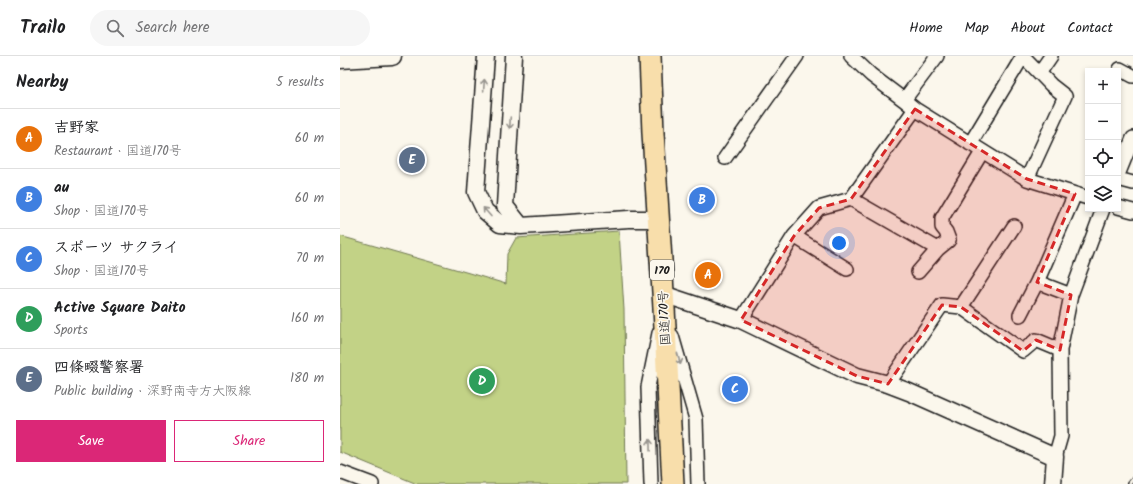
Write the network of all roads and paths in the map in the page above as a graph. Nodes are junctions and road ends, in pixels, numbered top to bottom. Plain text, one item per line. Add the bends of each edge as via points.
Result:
1 (392, 56) edge
2 (486, 56) edge
3 (514, 56) edge
4 (650, 56) edge
5 (797, 56) edge
6 (851, 56) edge
7 (938, 56) edge
8 (1023, 56) edge
9 (1050, 56) edge
10 (340, 59) edge
11 (1121, 70) edge
12 (1040, 72) junction
13 (1133, 76) edge
14 (904, 100) junction
15 (914, 109) junction
16 (1133, 138) edge
17 (970, 144) junction
18 (982, 152) junction
19 (725, 158) dead end
20 (1121, 168) edge
21 (1027, 179) junction
22 (1121, 180) edge
23 (1133, 182) edge
24 (1075, 194) junction
25 (1085, 197) edge
26 (851, 199) junction
27 (1121, 208) edge
28 (1133, 211) edge
29 (1102, 212) edge
30 (658, 219) junction
31 (521, 226) junction
32 (1014, 226) dead end
33 (794, 236) junction
34 (938, 249) junction
35 (847, 269) dead end
36 (918, 272) dead end
37 (1037, 282) junction
38 (1071, 295) junction
39 (664, 301) junction
40 (961, 307) junction
41 (1020, 315) dead end
42 (741, 320) junction
43 (1060, 350) junction
44 (888, 384) junction
45 (1055, 457) junction
46 (340, 472) edge
47 (372, 484) edge
48 (651, 484) edge
49 (673, 484) edge
50 (698, 484) edge
51 (1053, 484) edge

1 - 10 main road
31 -> 2 street via 500,224 485,212 476,192
3 -> 31 street via 505,206
4 - 30 highway, 国道170号 / 170
5 - 19 street
6 - 14 street
7 - 14 street
8 - 12 street
8 - 17 street
9 - 12 street
11 - 13 street
12 - 21 street via 1065,96
14 - 15 street
15 - 17 street
15 - 26 street
16 - 20 street
17 - 18 street
18 - 21 street
18 - 34 street via 942,218 942,227 949,240
21 - 24 street
22 - 23 street
24 - 25 street
24 - 37 street
26 - 33 street via 818,208
26 - 34 street
27 - 28 street
29 - 38 street
30 - 31 street
30 - 39 highway, 国道170号 / 170
32 - 40 street
33 - 35 street
33 - 42 street
34 - 36 street
37 - 38 street
37 - 41 street
38 - 43 street
39 - 42 street
48 -> 39 street via 648,387
39 - 49 highway, 国道170号 / 170
39 -> 50 street via 696,419
40 - 43 street via 1023,351 1036,340
40 - 44 street via 942,304
42 - 44 street via 857,376
43 - 45 street via 1061,436
44 - 45 street
45 - 51 street
46 - 47 street

